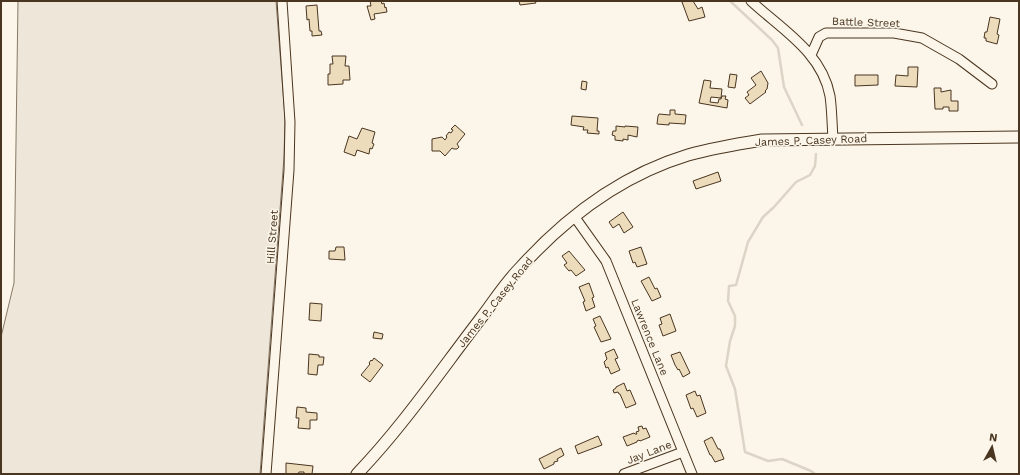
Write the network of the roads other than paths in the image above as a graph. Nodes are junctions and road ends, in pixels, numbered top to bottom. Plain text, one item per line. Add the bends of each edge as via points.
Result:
1 (282, 1) edge
2 (751, 1) edge
3 (811, 55) junction
4 (992, 84) dead end
5 (1019, 137) edge
6 (833, 139) junction
7 (574, 216) junction
8 (682, 452) junction
9 (266, 474) edge
10 (358, 474) edge
11 (624, 474) edge
12 (692, 474) edge

1 - 9 street, Hill Street via 290,122 289,170
2 - 3 street
3 - 4 street, Battle Street via 819,37 826,33 894,33 922,38 932,43
3 - 6 street via 828,88
5 - 6 main road, James P. Casey Road
6 - 7 main road, James P. Casey Road via 762,140 726,145 688,155 624,182
7 - 8 street, Lawrence Lane via 606,261
7 - 10 main road, James P. Casey Road via 519,269
8 - 11 street, Jay Lane
8 - 12 street, Lawrence Lane

